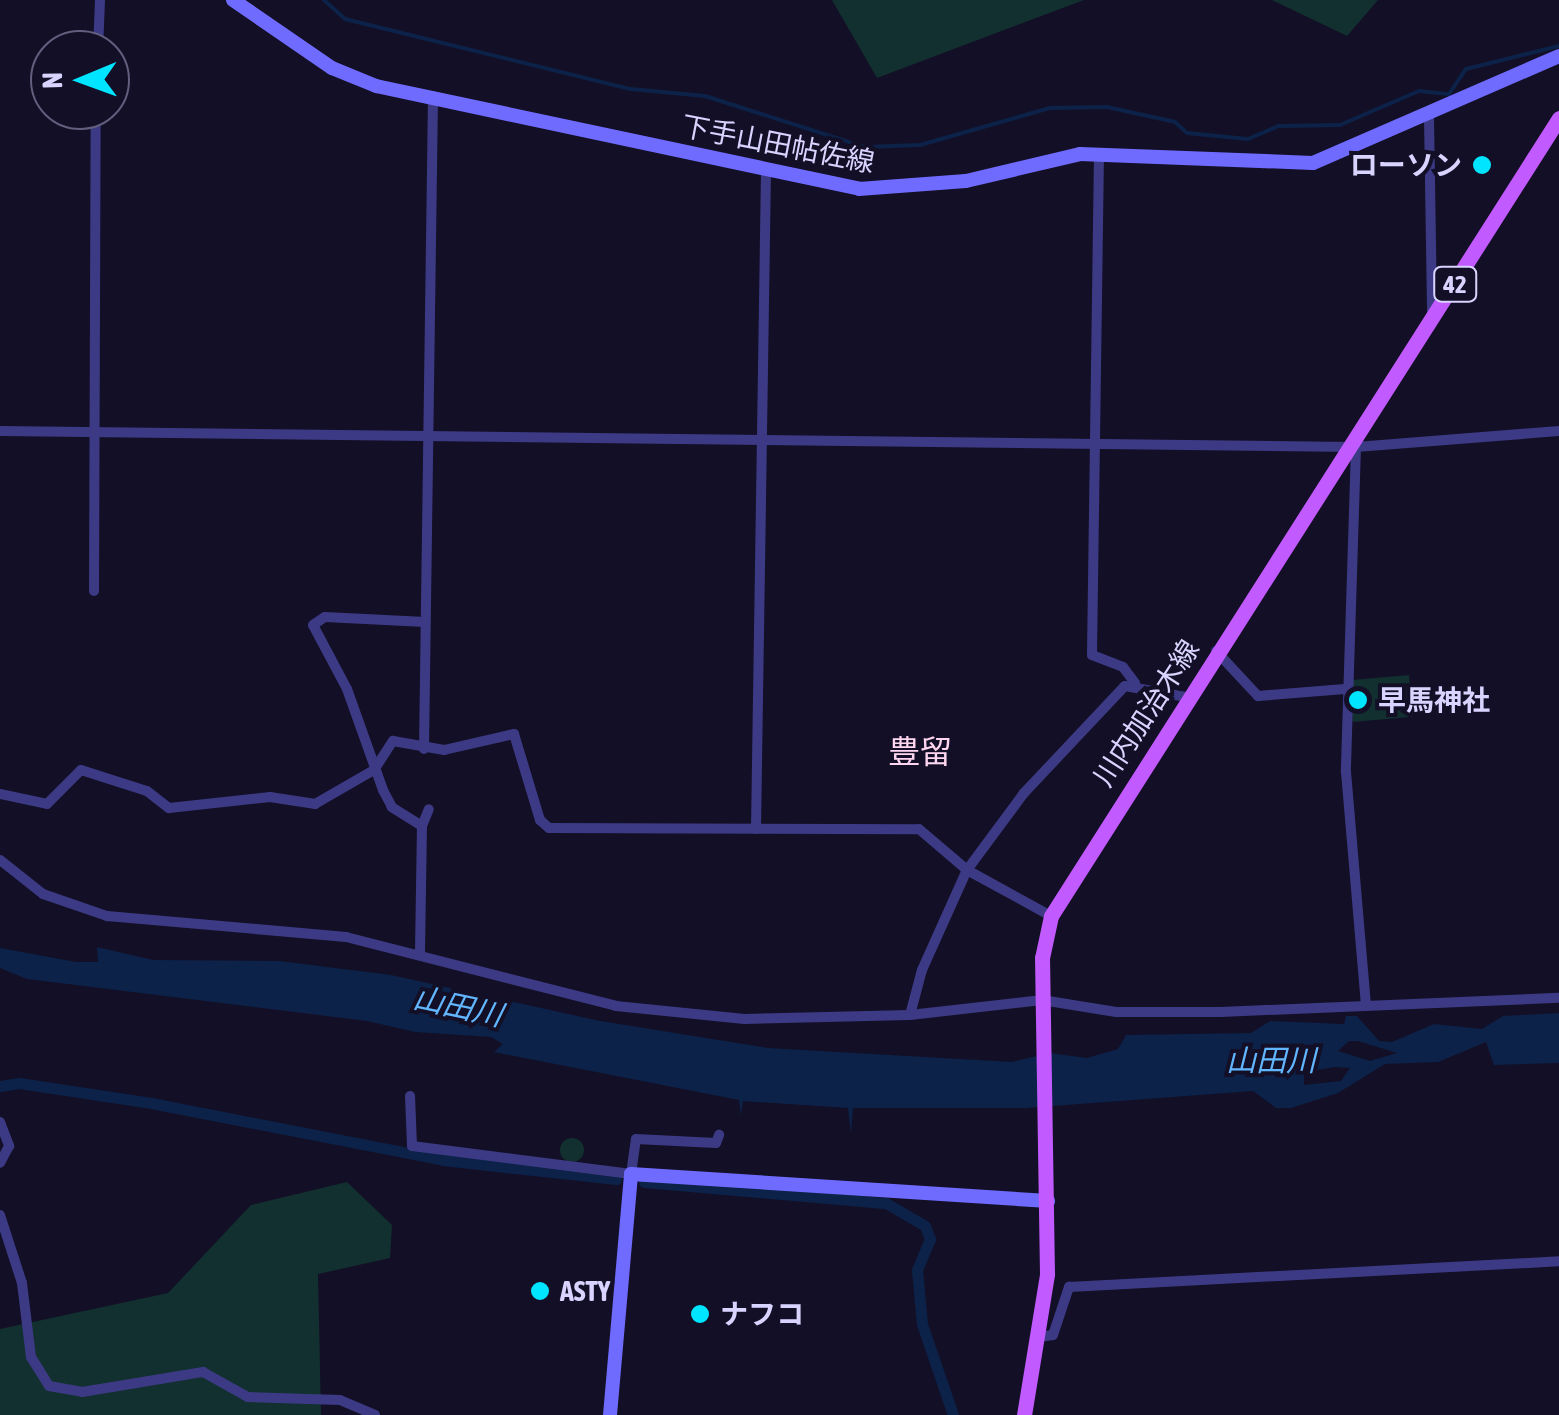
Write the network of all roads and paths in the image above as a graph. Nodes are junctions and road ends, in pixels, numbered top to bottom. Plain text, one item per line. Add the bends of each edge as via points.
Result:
1 (100, 0) edge
2 (233, 0) edge
3 (99, 30) edge
4 (1559, 56) edge
5 (434, 96) junction
6 (1429, 117) junction
7 (1559, 118) edge
8 (96, 130) edge
9 (1099, 153) junction
10 (766, 168) junction
11 (1432, 320) junction
12 (1559, 431) edge
13 (0, 432) edge
14 (95, 433) junction
15 (429, 437) junction
16 (760, 441) junction
17 (1096, 444) junction
18 (1352, 447) junction
19 (94, 591) dead end
20 (425, 622) junction
21 (1216, 650) junction
22 (1135, 683) junction
23 (1345, 688) junction
24 (1187, 697) junction
25 (424, 749) junction
26 (374, 770) junction
27 (0, 794) edge
28 (429, 809) dead end
29 (422, 826) junction
30 (756, 829) junction
31 (0, 860) edge
32 (968, 870) junction
33 (1050, 916) junction
34 (420, 952) junction
35 (1559, 998) edge
36 (1042, 1003) junction
37 (1366, 1006) junction
38 (910, 1015) junction
39 (410, 1096) dead end
40 (0, 1122) edge
41 (719, 1134) dead end
42 (0, 1163) edge
43 (631, 1174) junction
44 (1048, 1201) junction
45 (0, 1215) edge
46 (1559, 1260) edge
47 (1039, 1337) junction
48 (375, 1415) edge
49 (610, 1415) edge
50 (1024, 1415) edge

1 - 3 street
2 - 5 main road, 下手山田帖佐線 via 332,68 376,86
4 - 6 main road, 下手山田帖佐線
5 - 10 main road, 下手山田帖佐線
5 - 15 street
6 - 9 main road, 下手山田帖佐線 via 1330,159 1298,165
6 - 11 street
7 - 11 main road, 川内加治木線 / 42
8 - 14 street
9 - 10 main road, 下手山田帖佐線 via 888,189
9 - 17 street
10 - 16 street
11 - 18 main road, 川内加治木線 / 42
12 - 18 street
13 - 14 street
14 - 15 street
14 - 19 street
15 - 16 street
15 - 20 street
16 - 17 street
16 - 30 street
17 - 18 street
17 - 22 street via 1092,655 1123,667
18 - 21 main road, 川内加治木線 / 42
18 - 23 street
20 - 25 street
20 - 26 street via 325,616 313,625 347,688
21 - 23 street via 1258,696
21 - 24 main road, 川内加治木線 / 42
22 - 24 street
22 - 32 street via 1116,692 1024,794
23 - 37 street
24 - 33 main road, 川内加治木線 / 42
25 - 26 street via 393,741
25 - 30 street via 514,734 540,820 549,828
26 - 27 street via 315,804 270,798 169,808 147,791 81,770 47,804
26 - 29 street via 392,807
28 - 29 street
29 - 34 street
30 - 32 street via 919,830
31 - 34 street via 43,894 107,916 260,925
32 - 33 street
32 - 38 street via 922,970
33 - 36 main road, 川内加治木線 / 42
34 - 38 street via 616,1006 744,1019
35 - 37 street
36 - 37 street via 1116,1012
36 - 38 street
36 - 44 main road, 川内加治木線 / 42
39 - 43 street via 412,1146
40 - 42 street via 9,1146
41 - 43 street via 716,1143 636,1139
43 - 44 main road
43 - 49 main road
44 - 47 main road, 川内加治木線 / 42
45 - 48 street via 22,1282 31,1357 49,1386 82,1392 203,1372 248,1397 340,1400
46 - 47 street via 1069,1287 1053,1335
47 - 50 main road, 川内加治木線 / 42

